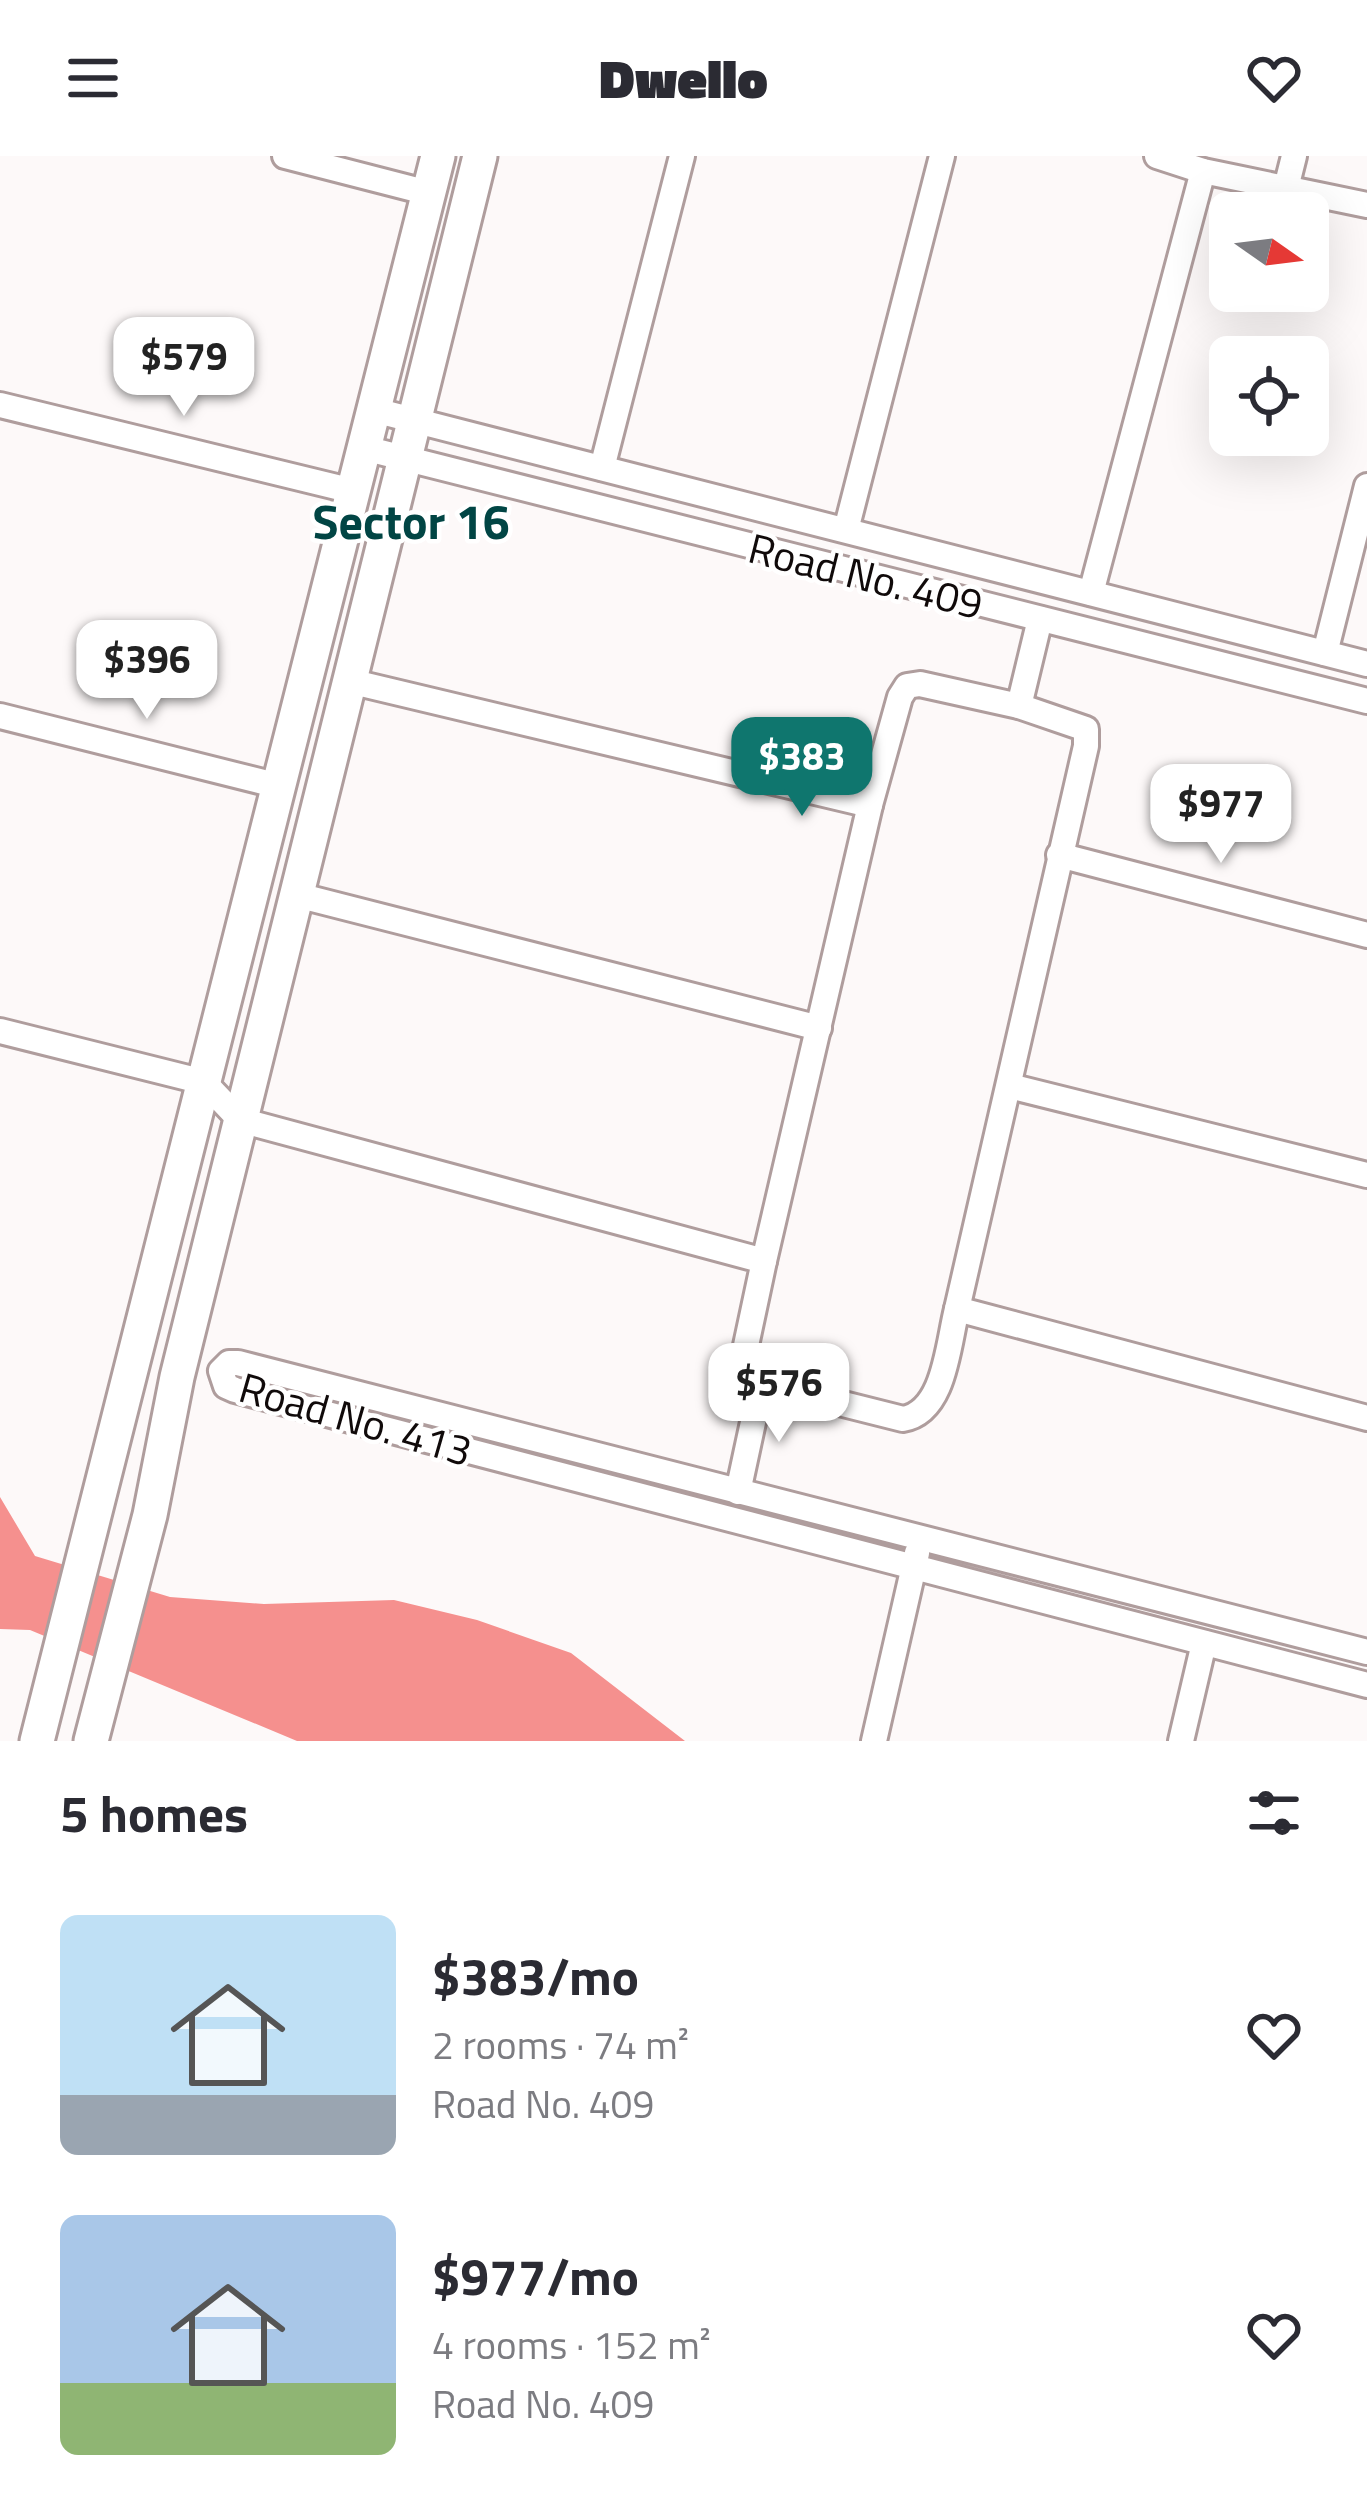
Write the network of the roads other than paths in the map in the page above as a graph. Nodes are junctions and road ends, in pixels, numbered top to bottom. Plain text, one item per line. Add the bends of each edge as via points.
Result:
1 (285, 156) edge
2 (438, 156) edge
3 (480, 156) edge
4 (682, 156) edge
5 (942, 156) edge
6 (1157, 156) edge
7 (1294, 156) edge
8 (1204, 171) junction
9 (1286, 188) junction
10 (429, 193) junction
11 (1367, 205) edge
12 (0, 405) edge
13 (374, 410) junction
14 (414, 420) junction
15 (364, 448) junction
16 (405, 458) junction
17 (602, 468) junction
18 (1367, 486) edge
19 (353, 491) junction
20 (845, 530) junction
21 (1091, 593) junction
22 (1040, 619) junction
23 (1325, 653) junction
24 (1367, 664) edge
25 (350, 681) junction
26 (1367, 701) edge
27 (1019, 706) junction
28 (0, 716) edge
29 (279, 786) junction
30 (870, 805) junction
31 (1059, 855) junction
32 (297, 895) junction
33 (1367, 935) edge
34 (819, 1028) junction
35 (0, 1031) edge
36 (204, 1082) junction
37 (1009, 1086) junction
38 (240, 1120) junction
39 (1367, 1175) edge
40 (764, 1261) junction
41 (957, 1309) junction
42 (761, 1385) junction
43 (1367, 1418) edge
44 (738, 1492) junction
45 (920, 1538) junction
46 (913, 1568) junction
47 (1204, 1643) junction
48 (1367, 1652) edge
49 (1367, 1685) edge
50 (41, 1728) edge
51 (93, 1736) edge
52 (874, 1741) edge
53 (1181, 1741) edge

1 - 10 street
2 - 10 street
3 - 14 street
4 - 17 street
5 - 20 street
6 - 8 street
7 - 9 street
8 - 9 street
8 - 21 street
9 - 11 street
10 - 13 street
12 - 19 street
13 - 14 street, Road No. 409
13 - 15 street
14 - 16 street
14 - 17 street, Road No. 409
15 - 16 street, Road No. 409
15 - 19 street
16 - 22 street, Road No. 409
16 - 25 street
17 - 20 street, Road No. 409
18 - 23 street
19 - 29 street
20 - 21 street, Road No. 409
21 - 23 street, Road No. 409
22 - 26 street, Road No. 409
22 - 27 street
23 - 24 street, Road No. 409
25 - 30 street
25 - 32 street
27 - 30 street via 908,686
27 - 31 street via 1086,730
28 - 29 street
29 - 36 street
30 - 34 street
31 - 33 street
31 - 37 street
32 - 34 street
32 - 38 street
34 - 40 street
35 - 36 street
36 - 38 street
36 - 50 street
37 - 39 street
37 - 41 street
38 - 40 street
38 - 51 street
40 - 42 street via 741,1369
41 - 42 street via 934,1399 917,1417
41 - 43 street
42 - 44 street
44 - 45 street, Road No. 413
44 - 46 street, Road No. 413 via 238,1363 221,1371 235,1390
45 - 46 street
45 - 48 street, Road No. 413
46 - 47 street, Road No. 413
46 - 52 street
47 - 49 street, Road No. 413
47 - 53 street

